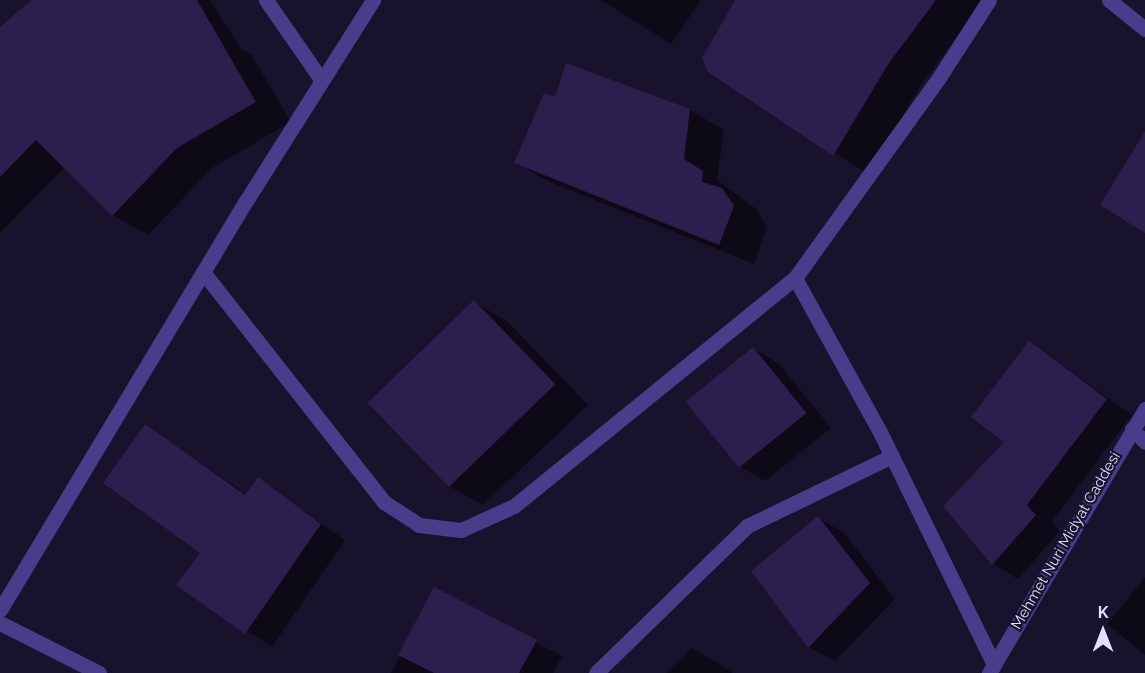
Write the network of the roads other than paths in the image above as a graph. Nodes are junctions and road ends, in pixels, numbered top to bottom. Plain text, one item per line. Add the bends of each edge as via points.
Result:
1 (266, 0) edge
2 (373, 0) edge
3 (989, 0) edge
4 (1109, 0) edge
5 (1145, 28) edge
6 (322, 81) junction
7 (203, 272) junction
8 (795, 279) junction
9 (1145, 409) edge
10 (1132, 429) junction
11 (1145, 442) edge
12 (892, 456) junction
13 (0, 610) edge
14 (0, 623) edge
15 (991, 669) edge
16 (99, 673) edge
17 (596, 673) edge

1 - 6 street
2 - 6 street
3 - 8 street via 940,76
4 - 5 street
6 - 7 street
7 - 8 street via 384,502 419,525 461,530 514,506
7 - 13 street
8 - 12 street
9 - 10 street, Mehmet Nuri Midyat Caddesi
10 - 11 street
10 - 15 street, Mehmet Nuri Midyat Caddesi
12 - 15 street
12 - 17 street via 747,526
14 - 16 street

